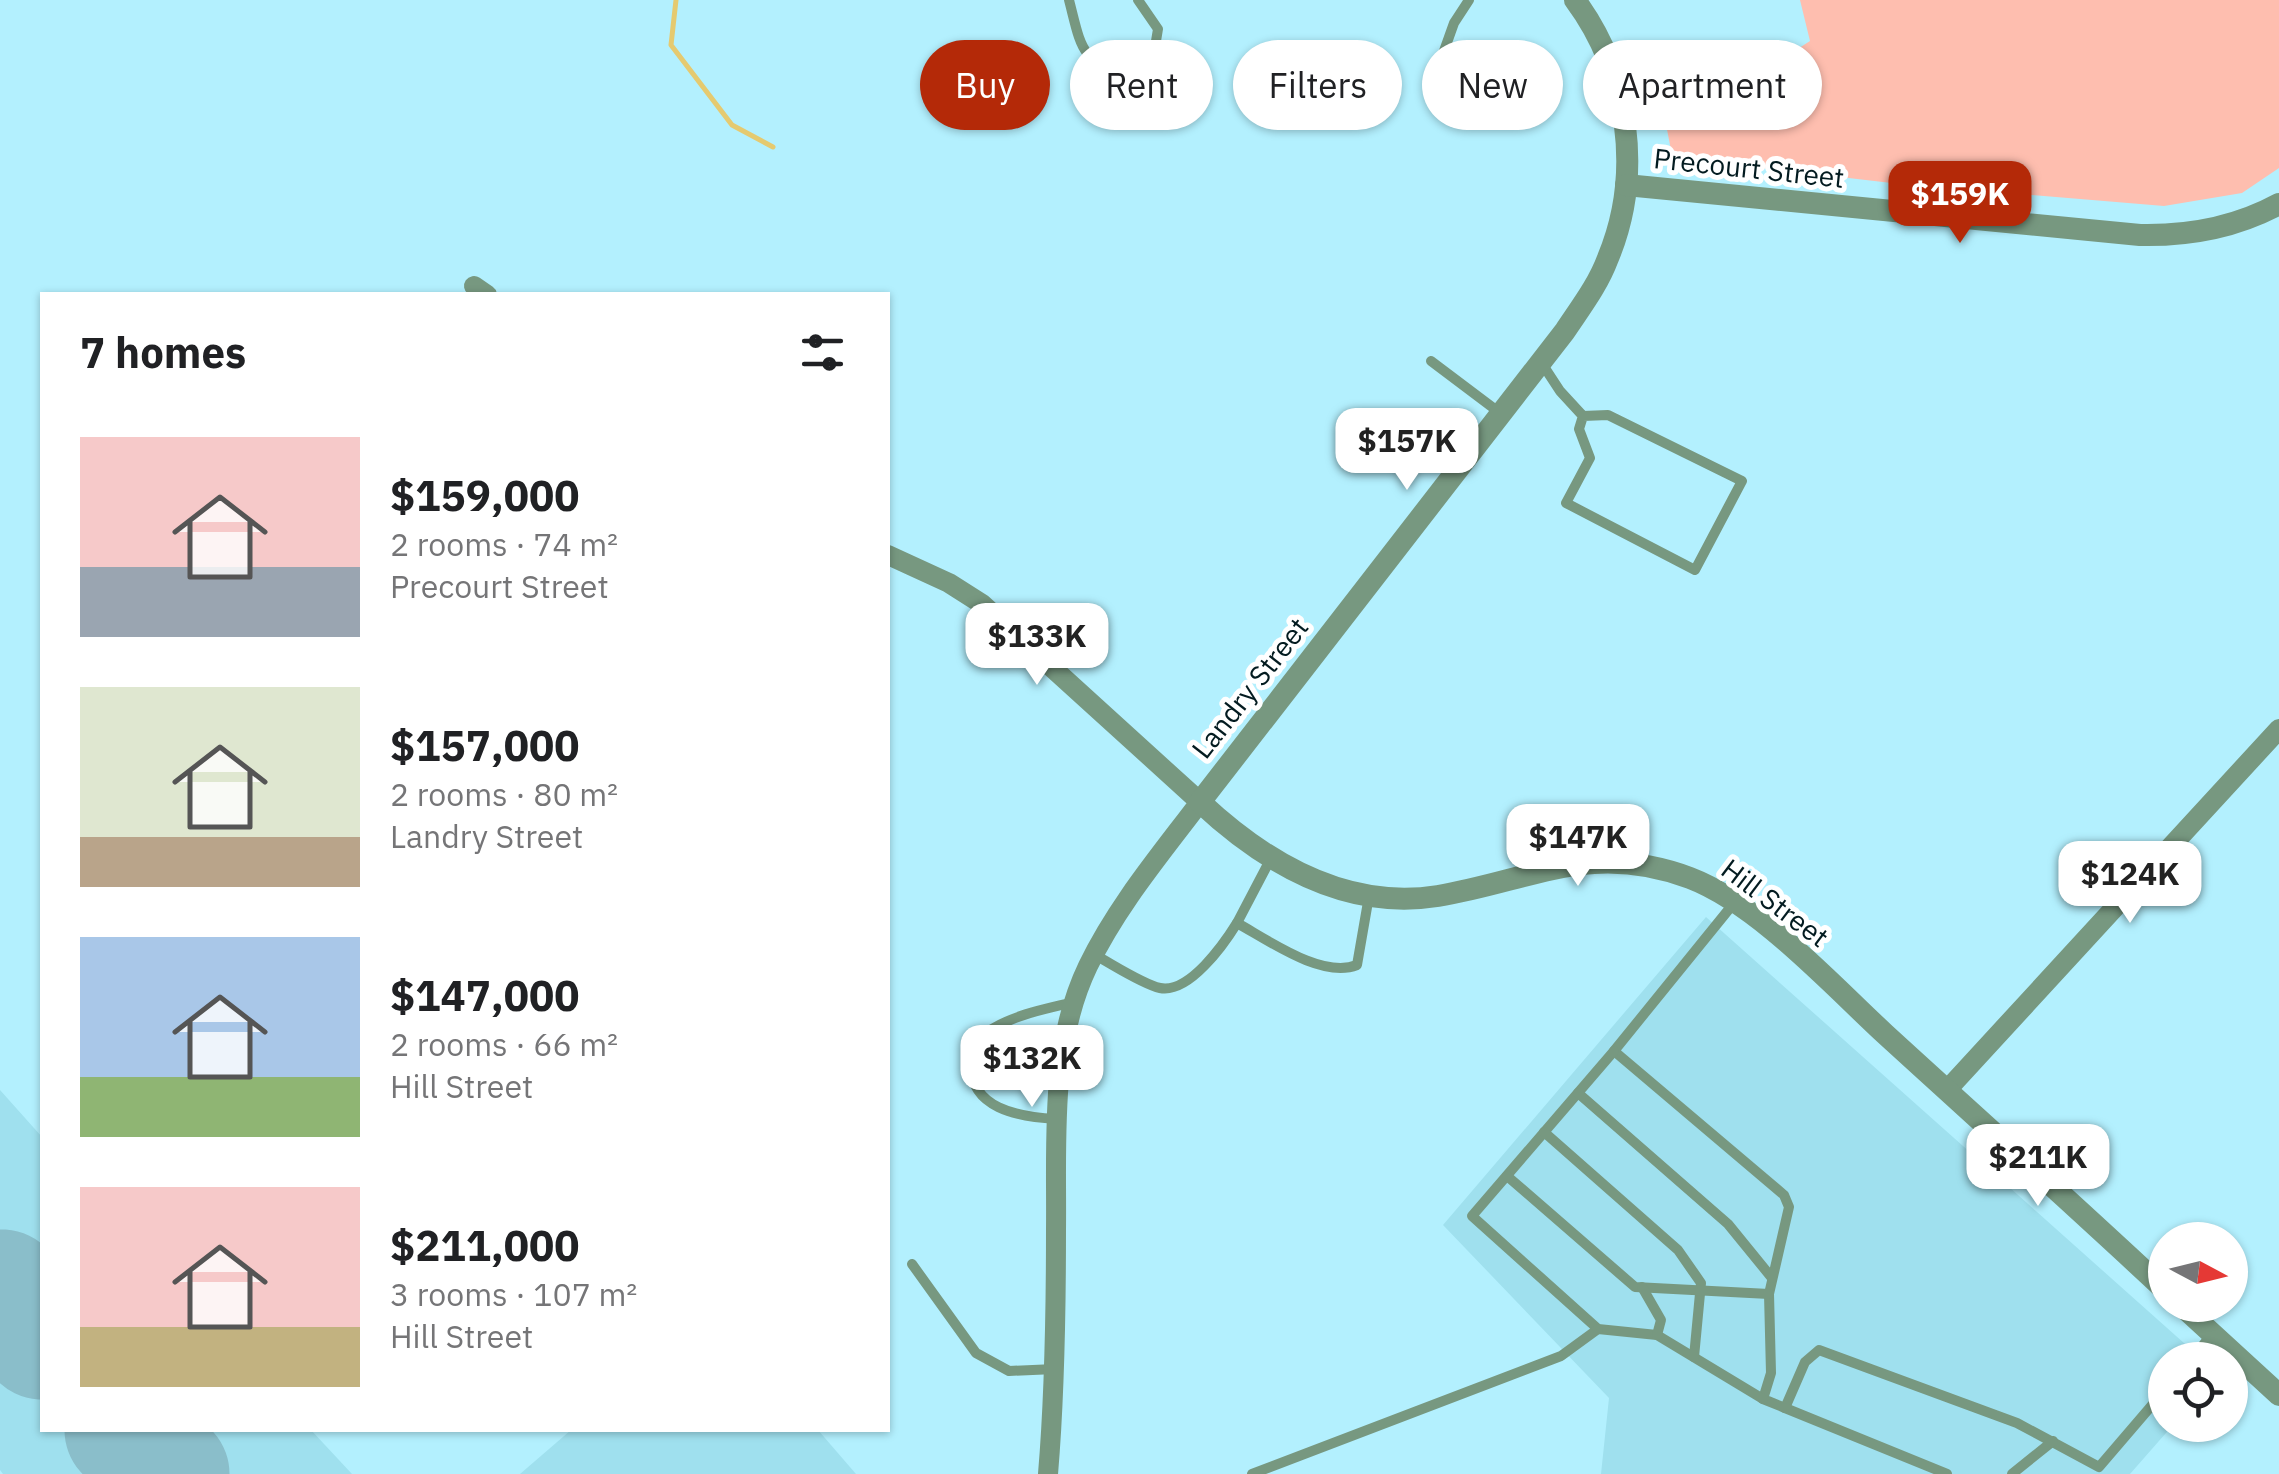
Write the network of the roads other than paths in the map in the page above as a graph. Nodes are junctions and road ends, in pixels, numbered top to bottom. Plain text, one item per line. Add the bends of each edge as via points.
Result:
1 (1070, 0) edge
2 (1138, 0) edge
3 (1468, 0) edge
4 (1575, 0) edge
5 (1448, 40) edge
6 (1626, 185) junction
7 (2279, 204) edge
8 (1431, 361) dead end
9 (1541, 362) junction
10 (1501, 414) junction
11 (1583, 416) junction
12 (890, 555) edge
13 (2279, 729) edge
14 (1200, 802) junction
15 (1270, 860) junction
16 (1369, 894) junction
17 (1734, 902) junction
18 (1237, 923) junction
19 (1095, 955) junction
20 (1075, 1002) junction
21 (1614, 1050) junction
22 (1947, 1090) junction
23 (1578, 1093) junction
24 (1057, 1119) junction
25 (1544, 1132) junction
26 (1506, 1176) junction
27 (912, 1264) dead end
28 (2148, 1274) edge
29 (1772, 1278) junction
30 (1642, 1287) junction
31 (1701, 1290) junction
32 (1768, 1294) junction
33 (2199, 1322) edge
34 (1598, 1330) junction
35 (2212, 1334) junction
36 (1656, 1335) junction
37 (2206, 1342) edge
38 (1694, 1357) junction
39 (1056, 1370) junction
40 (2279, 1395) edge
41 (1764, 1398) junction
42 (1785, 1408) junction
43 (2148, 1410) edge
44 (2053, 1441) junction
45 (2097, 1470) edge
46 (1048, 1474) edge
47 (1252, 1474) edge
48 (1946, 1474) edge
49 (2012, 1474) edge

1 - 2 lane via 1081,46 1101,69 1131,76 1153,59 1158,29
3 - 5 lane
4 - 6 street, Landry Street via 1599,38 1618,92
6 - 7 street, Precourt Street via 2171,236 2220,228
6 - 9 street, Landry Street via 1603,270
8 - 10 lane
9 - 10 street, Landry Street
9 - 11 lane
10 - 14 street, Landry Street
11 - 11 lane via 1608,415 1742,482 1695,570 1566,503 1590,458 1579,429
12 - 14 street via 982,604
13 - 22 street
14 - 15 street, Hill Street
14 - 19 street, Landry Street
15 - 16 street, Hill Street
15 - 18 lane
16 - 17 street, Hill Street via 1427,897 1568,864 1619,863 1676,874
16 - 18 lane via 1357,965 1344,970 1303,960
17 - 21 lane
17 - 22 street, Hill Street
18 - 19 lane via 1206,965 1177,986 1161,988
19 - 20 street, Landry Street
20 - 24 street, Landry Street
20 - 24 lane via 989,1030 972,1057 980,1095 1001,1110
21 - 23 lane
21 - 29 lane via 1784,1195 1789,1207
22 - 28 street, Hill Street
23 - 25 lane
23 - 29 lane via 1728,1224
24 - 39 street, Landry Street
25 - 26 lane
25 - 31 lane via 1678,1250
26 - 30 lane
26 - 34 lane via 1472,1216
27 - 39 lane via 976,1353 1009,1371
29 - 32 lane
30 - 31 lane
30 - 36 lane via 1661,1320
31 - 32 lane
31 - 38 lane
32 - 41 lane via 1771,1373
33 - 35 street
34 - 36 lane
34 - 47 lane via 1561,1356
35 - 37 lane
35 - 40 street
36 - 38 lane
38 - 41 lane
39 - 46 street, Landry Street
41 - 42 lane
42 - 44 lane via 1805,1362 1819,1350
42 - 48 lane
43 - 45 lane
44 - 45 lane
44 - 49 lane

